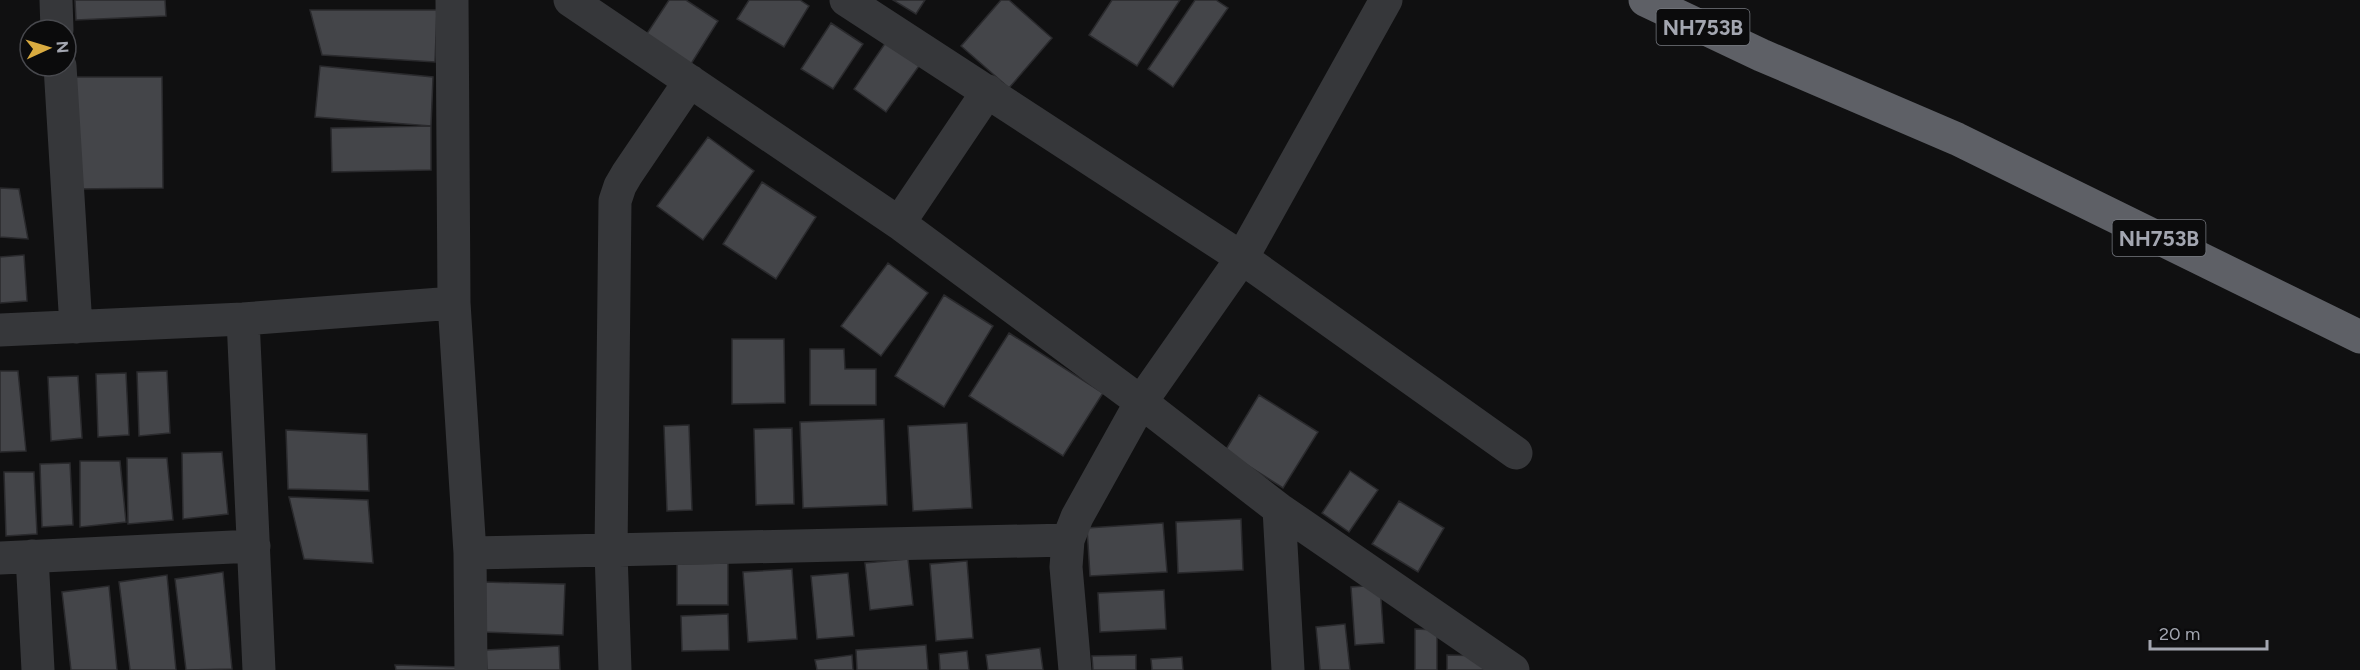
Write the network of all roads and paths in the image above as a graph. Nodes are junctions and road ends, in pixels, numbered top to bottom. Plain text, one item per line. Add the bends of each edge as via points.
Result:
1 (56, 0) edge
2 (452, 0) edge
3 (570, 0) edge
4 (846, 0) edge
5 (1386, 0) edge
6 (1645, 0) edge
7 (57, 18) edge
8 (61, 78) edge
9 (690, 81) junction
10 (988, 91) junction
11 (899, 223) junction
12 (1242, 258) junction
13 (454, 303) junction
14 (243, 319) junction
15 (75, 327) junction
16 (0, 330) edge
17 (2360, 337) edge
18 (1141, 402) junction
19 (1516, 453) dead end
20 (1279, 509) junction
21 (1068, 540) junction
22 (254, 546) junction
23 (611, 552) junction
24 (470, 553) junction
25 (32, 556) junction
26 (0, 558) edge
27 (38, 670) edge
28 (259, 670) edge
29 (471, 670) edge
30 (615, 670) edge
31 (1075, 670) edge
32 (1288, 670) edge
33 (1513, 670) edge

1 - 7 street
2 - 13 street
3 - 9 street
4 - 10 street
5 - 12 street
6 - 17 highway, NH753B via 1957,139
8 - 15 street
9 - 11 street
9 - 23 street via 620,186 615,201
10 - 11 street
10 - 12 street
11 - 18 street
12 - 18 street
12 - 19 street
13 - 14 street
13 - 24 street
14 - 15 street
14 - 22 street
15 - 16 street
18 - 20 street
18 - 21 street
20 - 32 street
20 - 33 street
21 - 23 street
21 - 31 street via 1066,567
22 - 25 street
22 - 28 street
23 - 24 street
23 - 30 street
24 - 29 street
25 - 26 street
25 - 27 street

